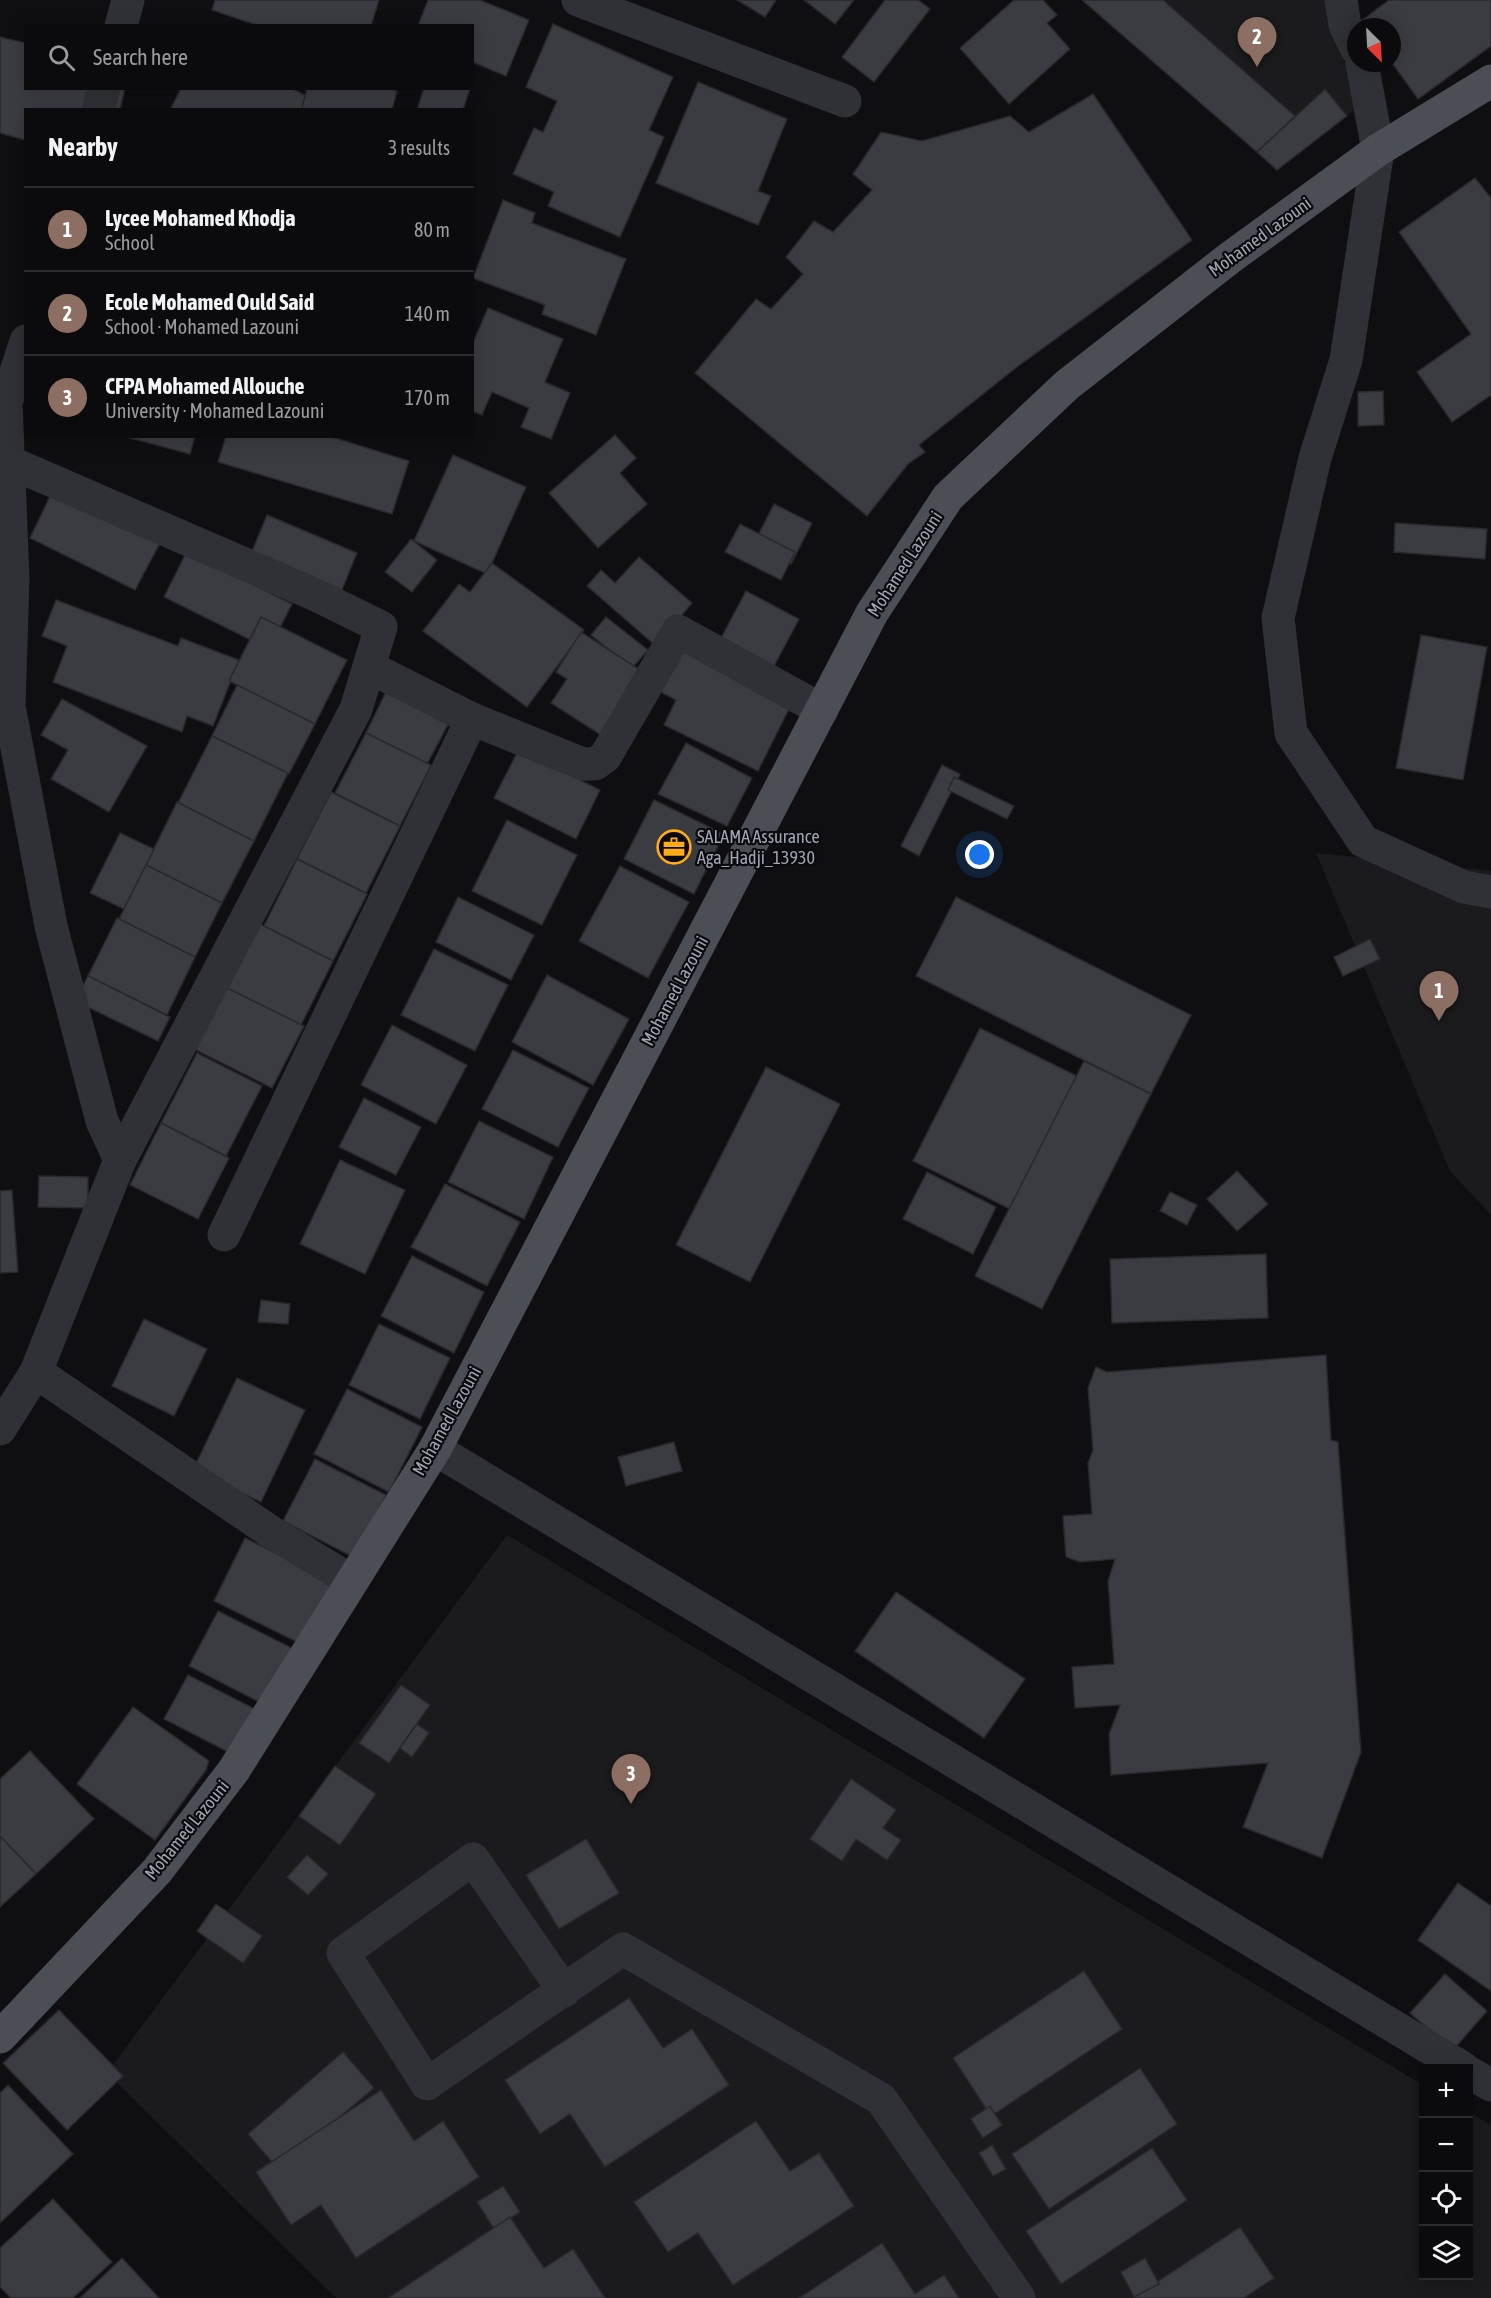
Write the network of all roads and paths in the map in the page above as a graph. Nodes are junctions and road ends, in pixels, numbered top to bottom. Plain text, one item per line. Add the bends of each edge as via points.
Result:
1 (128, 0) edge
2 (578, 0) edge
3 (1341, 0) edge
4 (122, 24) edge
5 (1347, 29) edge
6 (1364, 72) edge
7 (1491, 81) edge
8 (103, 90) edge
9 (845, 101) dead end
10 (99, 108) edge
11 (1378, 150) junction
12 (24, 347) edge
13 (9, 462) junction
14 (369, 668) junction
15 (822, 710) junction
16 (472, 719) junction
17 (1491, 892) edge
18 (120, 1160) junction
19 (224, 1234) dead end
20 (36, 1372) junction
21 (0, 1429) edge
22 (435, 1449) junction
23 (352, 1581) junction
24 (564, 1991) junction
25 (0, 2037) edge
26 (1456, 2064) edge
27 (1473, 2075) edge
28 (1491, 2085) edge
29 (1019, 2298) edge

1 - 4 street
2 - 9 street
3 - 5 street
6 - 11 street
7 - 11 main road, Mohamed Lazouni
8 - 10 street
11 - 15 main road, Mohamed Lazouni via 1231,257 1067,385 948,497 872,613
11 - 17 street via 1346,360 1315,458 1278,618 1291,733 1363,841 1464,887
12 - 13 street via 6,403
13 - 14 street via 381,627
13 - 18 street via 13,578 9,706 51,926 102,1121
14 - 16 street
14 - 18 street via 356,709
15 - 16 street via 678,631 605,757 595,764 583,764
15 - 22 main road, Mohamed Lazouni
16 - 19 street
18 - 20 street
20 - 21 street
20 - 23 street via 271,1533
22 - 23 main road, Mohamed Lazouni
22 - 26 street
23 - 25 main road, Mohamed Lazouni via 227,1780 157,1871
24 - 24 street via 427,2084 343,1953 473,1859
24 - 29 street via 623,1949 881,2099
27 - 28 street

